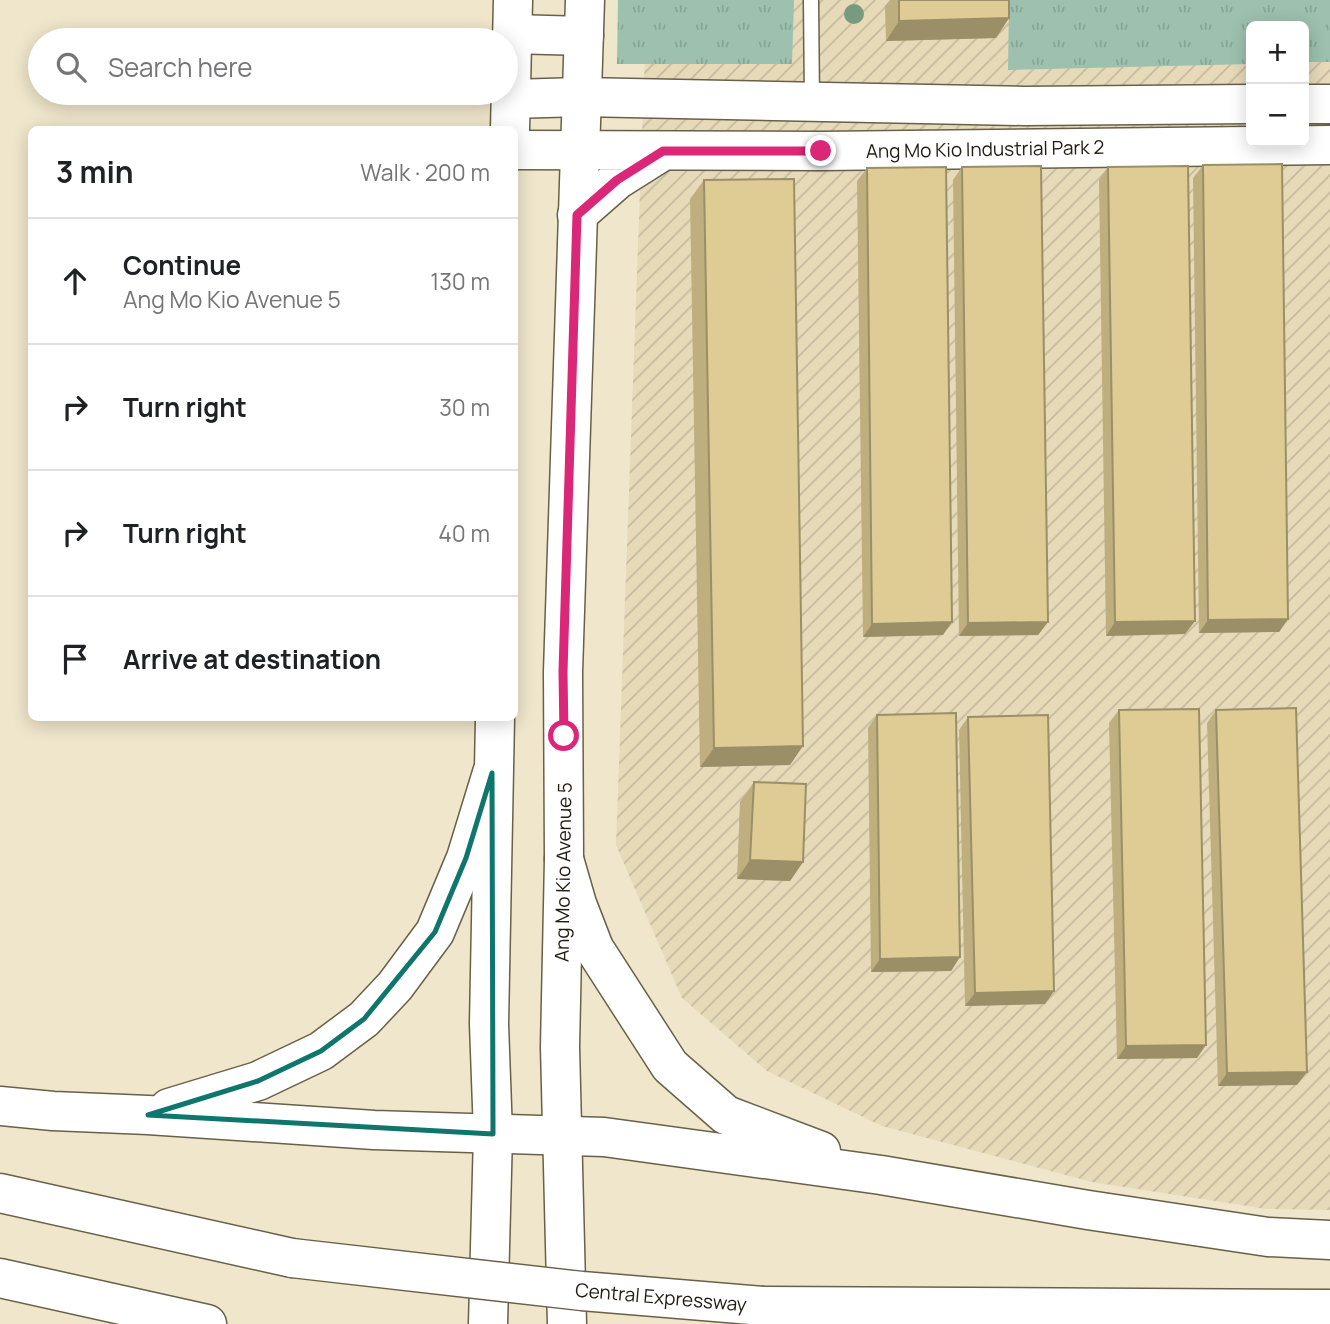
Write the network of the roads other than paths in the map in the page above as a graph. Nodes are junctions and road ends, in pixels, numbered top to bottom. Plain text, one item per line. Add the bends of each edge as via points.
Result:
1 (811, 0) edge
2 (513, 17) edge
3 (585, 18) edge
4 (582, 97) junction
5 (813, 103) junction
6 (1246, 104) edge
7 (1309, 104) edge
8 (1330, 104) edge
9 (510, 114) edge
10 (1330, 145) edge
11 (518, 150) edge
12 (581, 150) junction
13 (663, 151) junction
14 (577, 215) junction
15 (495, 721) edge
16 (492, 773) junction
17 (564, 859) junction
18 (0, 1105) edge
19 (148, 1115) junction
20 (493, 1133) junction
21 (564, 1136) junction
22 (881, 1175) junction
23 (0, 1193) edge
24 (1330, 1240) edge
25 (0, 1278) edge
26 (1330, 1309) edge
27 (206, 1324) edge
28 (488, 1324) edge
29 (567, 1324) edge

1 - 5 lane
2 - 3 main road
3 - 4 main road, Ang Mo Kio Avenue 5
4 - 5 main road
4 - 9 main road
4 - 12 main road, Ang Mo Kio Avenue 5
5 - 6 main road
7 - 8 main road
10 - 13 main road, Ang Mo Kio Industrial Park 2
11 - 12 main road, Ang Mo Kio Industrial Park 2
12 - 13 main road, Ang Mo Kio Industrial Park 2
12 - 14 main road, Ang Mo Kio Avenue 5
13 - 14 main road via 617,180
14 - 17 main road, Ang Mo Kio Avenue 5 via 563,672
15 - 16 main road
16 - 19 main road via 466,858 435,932 395,986 364,1018 321,1051 258,1081
16 - 20 main road via 489,1024
17 - 21 main road, Ang Mo Kio Avenue 5 via 560,1047
17 - 22 main road via 594,947 670,1066 726,1115
18 - 19 main road
19 - 20 main road
20 - 21 main road
20 - 28 main road
21 - 22 main road
21 - 29 main road, Ang Mo Kio Avenue 5
22 - 24 main road via 1268,1237
23 - 26 main road, Central Expressway, bridge via 292,1258 582,1291 763,1306
25 - 27 main road

